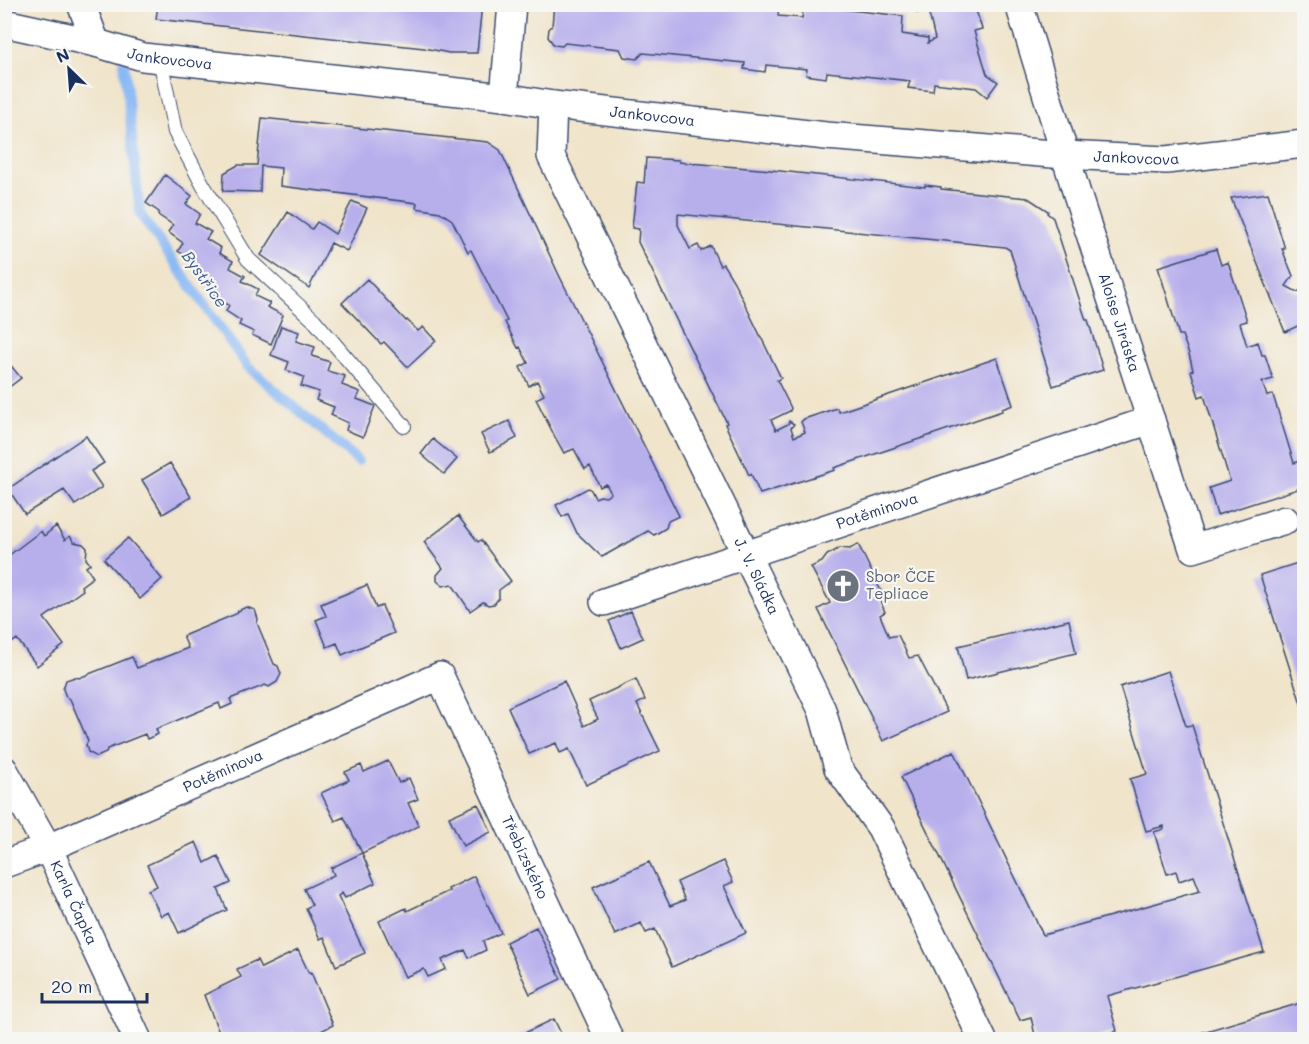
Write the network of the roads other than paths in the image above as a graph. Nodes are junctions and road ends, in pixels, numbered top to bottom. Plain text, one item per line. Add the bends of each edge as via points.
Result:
1 (81, 4) edge
2 (512, 4) edge
3 (1018, 4) edge
4 (4, 23) edge
5 (96, 43) junction
6 (160, 59) junction
7 (504, 97) junction
8 (553, 105) junction
9 (1305, 144) edge
10 (1065, 155) junction
11 (1151, 420) junction
12 (404, 426) dead end
13 (1286, 520) dead end
14 (745, 555) junction
15 (604, 602) dead end
16 (440, 676) joint
17 (4, 770) edge
18 (48, 848) junction
19 (4, 864) edge
20 (138, 1040) edge
21 (610, 1040) edge
22 (983, 1040) edge

1 - 5 street
2 - 7 street
3 - 10 street, Aloise Jiráska
4 - 5 street, Jankovcova
5 - 6 street, Jankovcova
6 - 7 street, Jankovcova
6 - 12 lane via 175,132 248,259 314,320
7 - 8 street, Jankovcova
8 - 10 street, Jankovcova via 826,136
8 - 14 street, J. V. Sládka via 551,156
9 - 10 street, Jankovcova via 1166,160
10 - 11 street, Aloise Jiráska
11 - 13 street, Aloise Jiráska via 1193,549
11 - 14 street, Potěminova
14 - 15 street, Potěminova
14 - 22 street, J. V. Sládka via 822,710 838,768 881,828
16 - 18 street, Potěminova
16 - 21 street, Třebízského
17 - 18 street, Karla Čapka
18 - 19 street, Potěminova
18 - 20 street, Karla Čapka

